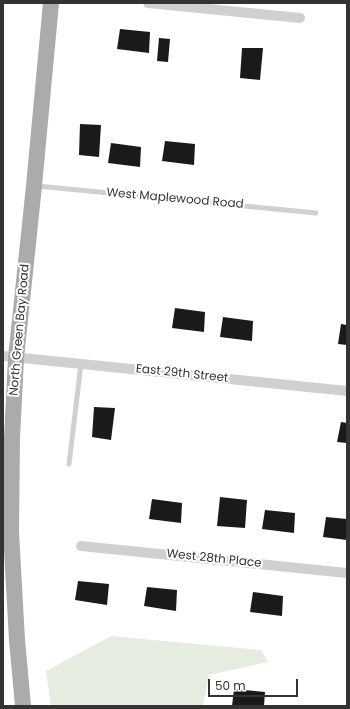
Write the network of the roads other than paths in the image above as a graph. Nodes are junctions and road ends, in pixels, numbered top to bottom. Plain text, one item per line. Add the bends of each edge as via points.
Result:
1 (51, 3) edge
2 (148, 3) edge
3 (300, 18) dead end
4 (34, 186) junction
5 (316, 213) dead end
6 (10, 357) edge
7 (80, 364) junction
8 (347, 391) edge
9 (69, 464) dead end
10 (81, 546) dead end
11 (347, 573) edge
12 (23, 706) edge

1 - 4 main road, North Green Bay Road
2 - 3 street
4 - 5 lane, West Maplewood Road
4 - 6 main road, North Green Bay Road
6 - 7 street, East 29th Street
6 - 12 main road, North Green Bay Road via 11,532
7 - 8 street, East 29th Street
7 - 9 lane
10 - 11 street, West 28th Place

